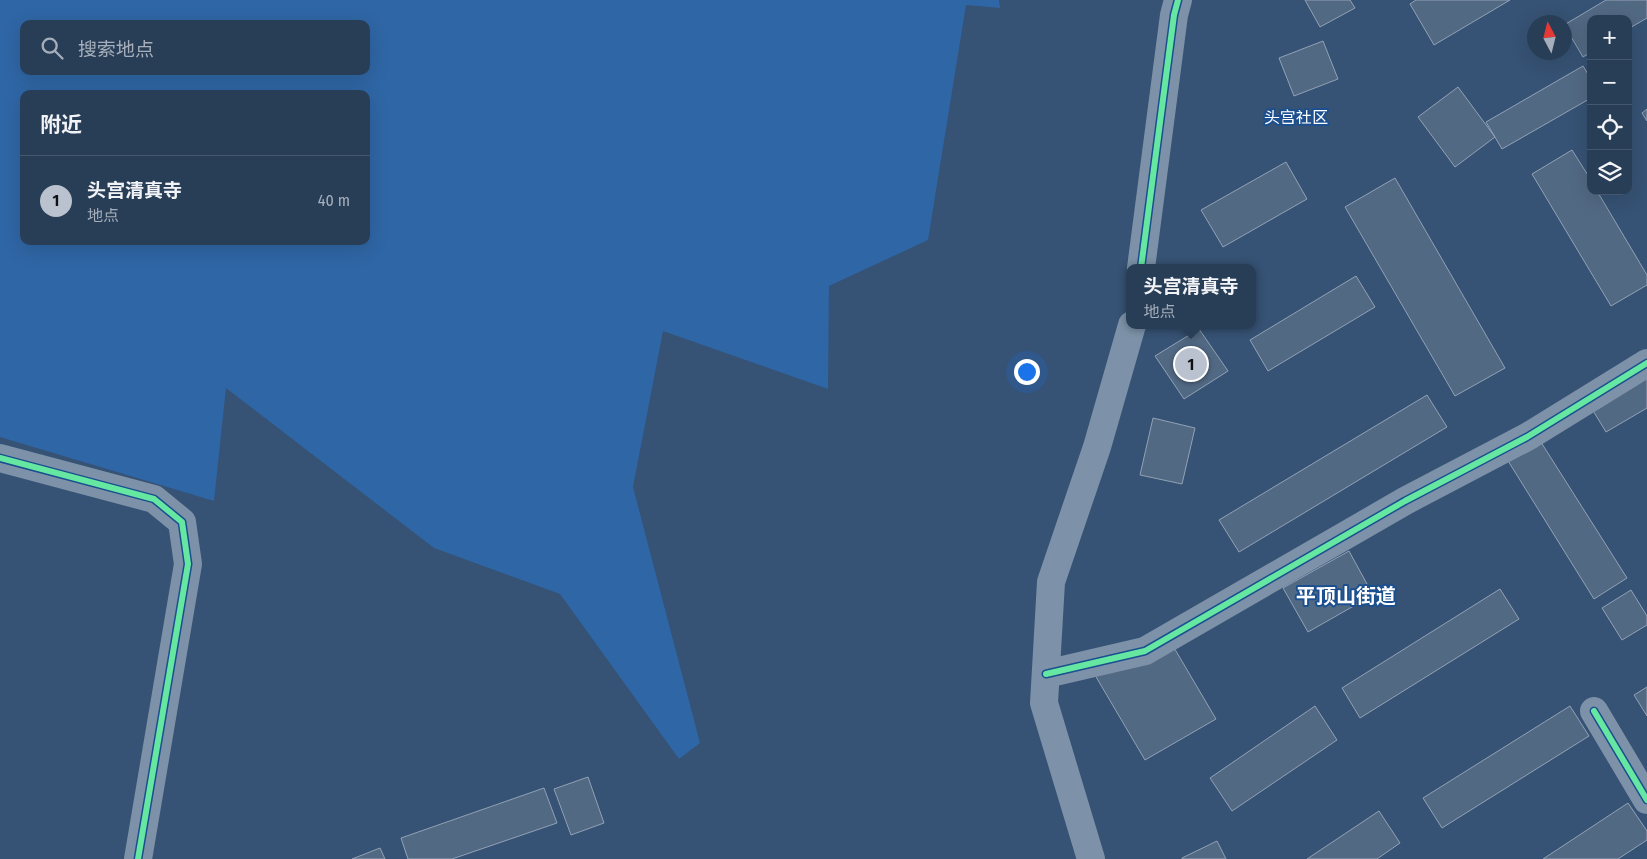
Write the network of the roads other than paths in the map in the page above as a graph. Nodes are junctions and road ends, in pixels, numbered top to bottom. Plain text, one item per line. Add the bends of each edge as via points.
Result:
1 (1178, 0) edge
2 (1142, 264) edge
3 (1131, 329) edge
4 (1647, 363) edge
5 (0, 458) edge
6 (1046, 674) junction
7 (1594, 711) dead end
8 (1647, 800) edge
9 (138, 859) edge
10 (1091, 859) edge

1 - 2 street via 1172,25
3 - 6 street via 1097,447 1051,582
4 - 6 street via 1527,437 1405,501 1145,651
5 - 9 street via 154,499 182,522 188,564
6 - 10 street via 1044,703
7 - 8 street

